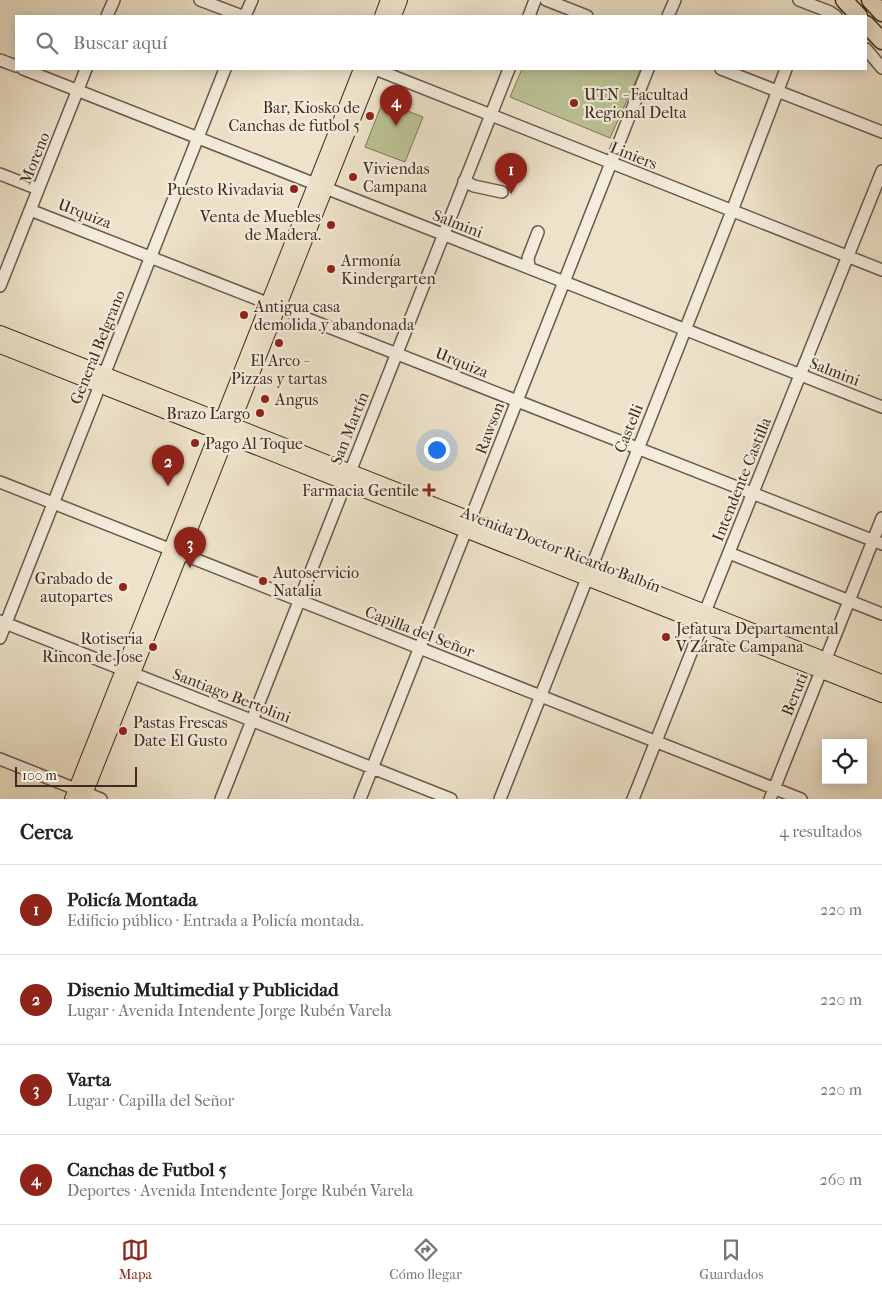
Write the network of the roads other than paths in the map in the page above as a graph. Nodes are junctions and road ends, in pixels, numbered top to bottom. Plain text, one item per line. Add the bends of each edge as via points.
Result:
1 (114, 0) edge
2 (200, 0) edge
3 (252, 0) edge
4 (388, 0) edge
5 (400, 0) edge
6 (535, 0) edge
7 (546, 0) edge
8 (674, 0) edge
9 (844, 0) edge
10 (870, 0) edge
11 (804, 2) edge
12 (882, 13) edge
13 (107, 15) edge
14 (241, 15) edge
15 (244, 15) edge
16 (382, 15) edge
17 (394, 15) edge
18 (529, 15) edge
19 (584, 15) edge
20 (668, 15) edge
21 (806, 15) edge
22 (834, 15) edge
23 (858, 15) edge
24 (867, 25) edge
25 (882, 41) edge
26 (867, 50) edge
27 (0, 60) edge
28 (15, 66) edge
29 (882, 68) edge
30 (26, 70) edge
31 (86, 70) edge
32 (225, 70) edge
33 (361, 70) edge
34 (374, 70) edge
35 (377, 70) edge
36 (508, 70) edge
37 (648, 70) edge
38 (723, 70) edge
39 (786, 70) edge
40 (78, 90) junction
41 (777, 91) junction
42 (491, 114) junction
43 (882, 132) edge
44 (198, 138) junction
45 (610, 164) junction
46 (882, 171) edge
47 (0, 174) edge
48 (464, 182) junction
49 (321, 186) junction
50 (38, 189) junction
51 (502, 192) dead end
52 (30, 210) junction
53 (732, 211) junction
54 (538, 232) dead end
55 (443, 234) junction
56 (151, 256) junction
57 (847, 256) junction
58 (529, 268) junction
59 (882, 270) edge
60 (564, 282) junction
61 (0, 286) edge
62 (274, 304) junction
63 (685, 329) junction
64 (0, 333) edge
65 (0, 346) edge
66 (396, 354) junction
67 (800, 374) junction
68 (102, 379) junction
69 (517, 401) junction
70 (882, 406) edge
71 (225, 428) junction
72 (638, 449) junction
73 (348, 476) junction
74 (0, 482) edge
75 (752, 494) junction
76 (53, 503) junction
77 (882, 518) edge
78 (468, 525) junction
79 (877, 542) edge
80 (176, 552) junction
81 (729, 553) junction
82 (589, 572) junction
83 (299, 601) junction
84 (849, 601) junction
85 (882, 614) edge
86 (704, 618) junction
87 (3, 622) edge
88 (0, 638) edge
89 (420, 648) junction
90 (823, 665) junction
91 (128, 672) junction
92 (882, 682) edge
93 (882, 695) edge
94 (540, 696) junction
95 (251, 720) junction
96 (656, 742) junction
97 (0, 759) edge
98 (372, 768) junction
99 (773, 794) edge
100 (79, 795) edge
101 (101, 799) edge
102 (221, 799) edge
103 (360, 799) edge
104 (451, 799) edge
105 (500, 799) edge
106 (633, 799) edge
107 (801, 799) edge

1 - 13 street
2 - 14 street
3 - 15 street
4 - 16 main road
5 - 17 main road
6 - 18 street
7 - 19 street
8 - 20 street
9 - 23 highway
10 - 12 highway
11 - 21 street
11 - 22 street
24 - 25 highway
26 - 29 street
27 - 28 street
30 - 40 street, Salmini
31 - 40 street, Moreno
32 - 44 street, General Belgrano
33 - 49 main road
34 - 49 main road
35 - 42 street, Liniers
36 - 42 street, San Martín
37 - 45 street, Rawson
38 - 41 street
39 - 41 street, Castelli
40 - 44 street, Salmini
40 - 50 street, Moreno
41 - 43 street
41 - 53 street, Castelli
42 - 45 street, Liniers
42 - 48 street, San Martín
44 - 49 street, Salmini
44 - 56 street, General Belgrano
45 - 53 street, Liniers
45 - 60 street, Rawson
46 - 57 street, Intendente Castilla
47 - 50 street, Urquiza
48 - 51 street
48 - 55 street, San Martín
49 - 55 street, Salmini
49 - 62 main road
50 - 52 street, Moreno
52 - 56 street, Urquiza
52 - 61 street, Moreno
53 - 57 street, Liniers
53 - 63 street, Castelli
54 - 58 street via 528,258
55 - 58 street, Salmini
55 - 66 street, San Martín
56 - 62 street, Urquiza
56 - 68 street, General Belgrano
57 - 59 street, Liniers
57 - 67 street, Intendente Castilla
58 - 60 street, Salmini
60 - 63 street, Salmini
60 - 69 street, Rawson
62 - 66 street, Urquiza
62 - 71 main road
63 - 67 street, Salmini
63 - 72 street, Castelli
64 - 68 main road
65 - 68 main road
66 - 69 street, Urquiza
66 - 73 street, San Martín
67 - 70 street, Salmini
67 - 75 street, Intendente Castilla
68 - 71 main road, Avenida Doctor Ricardo Balbín
68 - 76 street, General Belgrano
69 - 72 street, Urquiza
69 - 78 street, Rawson
71 - 73 main road, Avenida Doctor Ricardo Balbín
71 - 80 main road
72 - 75 street, Urquiza
72 - 82 street, Castelli
73 - 78 main road, Avenida Doctor Ricardo Balbín
73 - 83 street, San Martín
74 - 76 street, Capilla del Señor
75 - 79 street, Urquiza
75 - 81 street, Intendente Castilla
76 - 80 street, Capilla del Señor
76 - 87 street, General Belgrano
77 - 79 street, Beruti
78 - 82 main road, Avenida Doctor Ricardo Balbín
78 - 89 street, Rawson
79 - 84 street, Beruti
80 - 83 street, Capilla del Señor
80 - 91 main road
81 - 84 street
81 - 86 street, Intendente Castilla
82 - 86 main road, Avenida Doctor Ricardo Balbín
82 - 94 street, Castelli
83 - 89 street, Capilla del Señor
83 - 95 street, San Martín
84 - 85 street
84 - 90 street, Beruti
86 - 90 main road, Avenida Doctor Ricardo Balbín
86 - 96 street, Intendente Castilla
87 - 88 street, General Belgrano
87 - 91 street, Santiago Bertolini
89 - 94 street, Capilla del Señor
89 - 98 street, Rawson
90 - 92 main road, Avenida Doctor Ricardo Balbín
90 - 93 main road, Avenida Doctor Ricardo Balbín
90 - 99 street, Beruti
91 - 95 street, Santiago Bertolini
91 - 100 main road
94 - 96 street, Capilla del Señor
94 - 105 street, Castelli
95 - 98 street, Santiago Bertolini
95 - 102 street, San Martín
96 - 99 street, Capilla del Señor
96 - 106 street, Intendente Castilla
97 - 100 street
98 - 103 street, Rawson
98 - 104 street, Santiago Bertolini
99 - 107 street, Capilla del Señor
100 - 101 street

